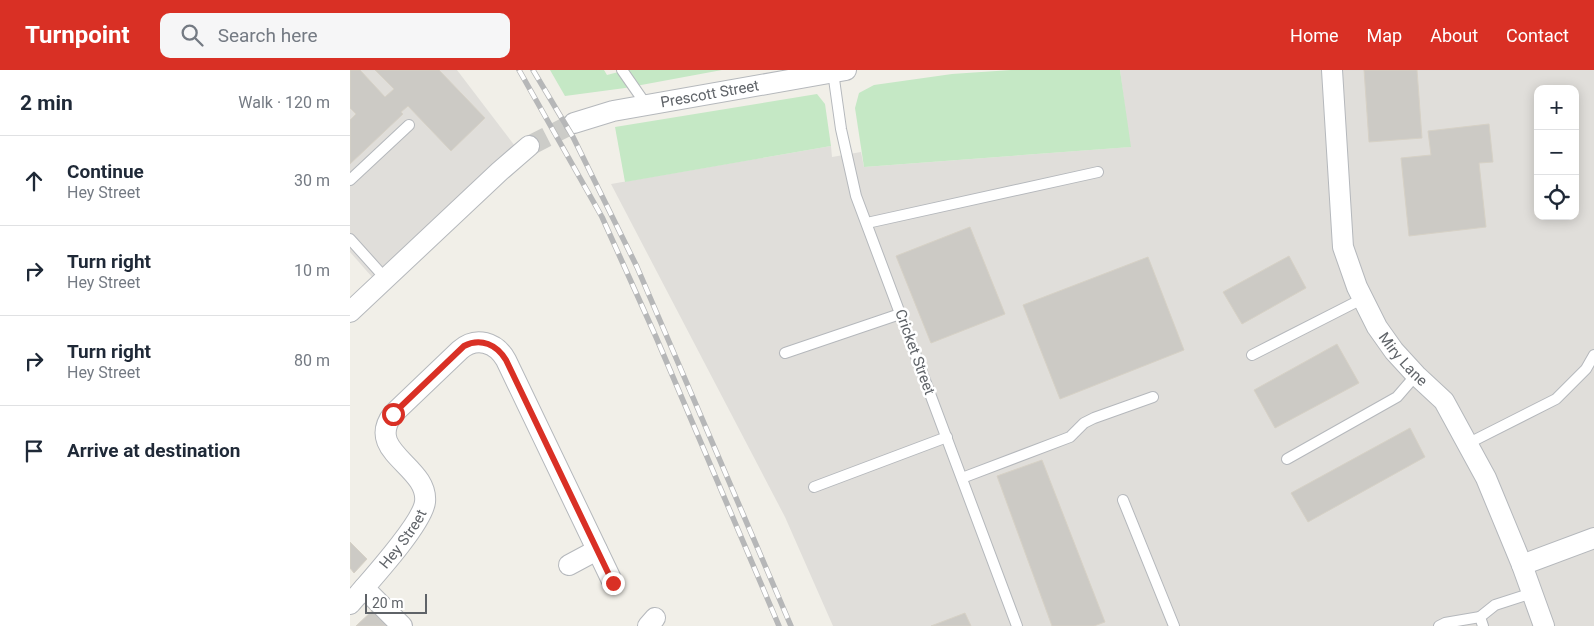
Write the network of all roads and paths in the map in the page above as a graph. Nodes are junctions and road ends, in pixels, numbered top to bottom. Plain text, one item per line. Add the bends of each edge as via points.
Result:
1 (622, 70) edge
2 (1332, 70) edge
3 (840, 71) edge
4 (647, 106) junction
5 (574, 123) tunnel mouth
6 (409, 124) dead end
7 (529, 146) tunnel mouth
8 (1098, 172) dead end
9 (350, 180) edge
10 (867, 223) junction
11 (350, 238) edge
12 (385, 278) junction
13 (1362, 299) junction
14 (350, 312) edge
15 (900, 314) junction
16 (785, 353) dead end
17 (1594, 355) edge
18 (1252, 356) dead end
19 (1416, 375) junction
20 (1153, 397) dead end
21 (946, 437) junction
22 (1468, 444) junction
23 (1287, 459) dead end
24 (962, 478) junction
25 (814, 487) dead end
26 (1123, 500) dead end
27 (1594, 538) edge
28 (597, 550) junction
29 (569, 565) dead end
30 (1522, 565) junction
31 (613, 583) dead end
32 (364, 588) junction
33 (1532, 594) junction
34 (350, 604) edge
35 (1482, 622) edge
36 (402, 626) edge
37 (1017, 626) edge
38 (1174, 626) edge
39 (1439, 626) edge
40 (1544, 626) edge

1 - 4 lane
2 - 13 street, Miry Lane via 1343,247
3 - 4 street, Prescott Street
3 - 10 lane, Cricket Street via 841,129 856,196
4 - 5 street, Prescott Street via 612,111
6 - 9 lane
7 - 12 street
8 - 10 lane
10 - 15 lane, Cricket Street
11 - 12 lane
12 - 14 street
13 - 18 lane
13 - 19 street, Miry Lane via 1377,327
15 - 16 lane
15 - 21 lane, Cricket Street
17 - 22 lane via 1586,369 1556,399
19 - 22 street, Miry Lane via 1444,401
19 - 23 lane via 1397,397
20 - 24 lane via 1094,418 1070,437
21 - 24 lane, Cricket Street
21 - 25 lane
22 - 30 street, Miry Lane via 1486,478
24 - 37 lane, Cricket Street
26 - 38 lane
27 - 30 street
28 - 29 street
28 - 31 street, Hey Street
28 - 32 street, Hey Street via 506,360 497,348 475,342 460,350 393,414 387,424 388,444 420,481 425,502 419,518
30 - 33 street, Miry Lane
32 - 34 street, Hey Street
32 - 36 street
33 - 35 lane via 1495,605
33 - 40 street, Miry Lane
35 - 39 lane

